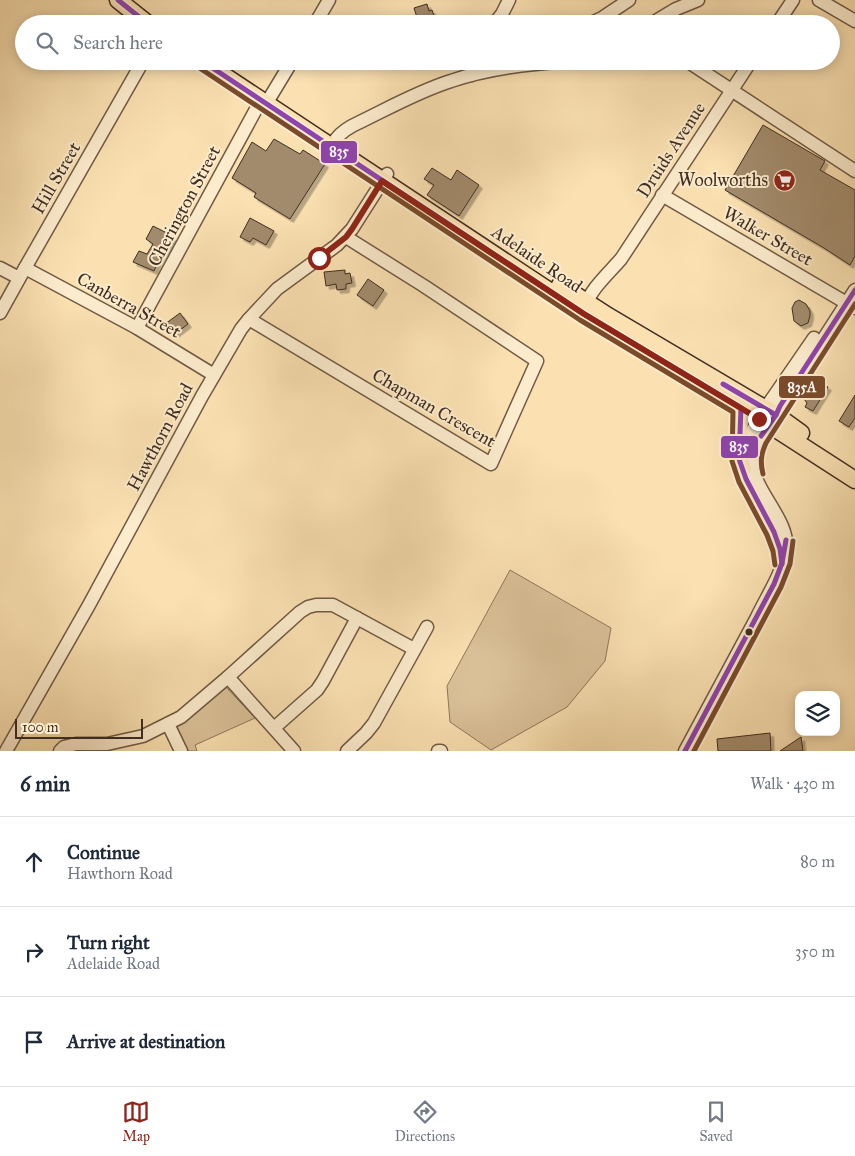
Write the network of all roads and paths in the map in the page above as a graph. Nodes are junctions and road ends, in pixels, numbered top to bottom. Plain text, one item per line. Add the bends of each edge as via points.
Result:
1 (118, 0) edge
2 (329, 0) edge
3 (509, 0) edge
4 (630, 0) edge
5 (698, 0) edge
6 (793, 0) edge
7 (818, 0) edge
8 (137, 15) edge
9 (320, 15) edge
10 (501, 15) edge
11 (607, 15) edge
12 (666, 15) edge
13 (783, 15) edge
14 (855, 21) edge
15 (138, 70) edge
16 (217, 70) edge
17 (220, 70) edge
18 (286, 70) edge
19 (472, 70) edge
20 (490, 70) edge
21 (701, 70) edge
22 (745, 70) edge
23 (471, 75) junction
24 (731, 90) junction
25 (266, 100) junction
26 (336, 139) junction
27 (855, 171) edge
28 (385, 177) junction
29 (662, 194) junction
30 (346, 237) junction
31 (0, 268) edge
32 (22, 273) junction
33 (855, 278) edge
34 (855, 290) edge
35 (847, 303) edge
36 (588, 308) junction
37 (0, 313) edge
38 (249, 319) junction
39 (138, 328) junction
40 (214, 375) junction
41 (741, 408) junction
42 (767, 417) junction
43 (855, 469) edge
44 (743, 470) junction
45 (855, 480) edge
46 (782, 564) junction
47 (357, 618) junction
48 (427, 627) dead end
49 (414, 649) junction
50 (228, 677) junction
51 (168, 724) junction
52 (274, 728) junction
53 (6, 751) edge
54 (60, 751) edge
55 (181, 751) edge
56 (294, 751) edge
57 (347, 751) edge
58 (685, 751) edge

1 - 8 main road
2 - 9 street
3 - 10 street
4 - 11 street
5 - 12 street
6 - 13 street
7 - 14 street
15 - 32 street, Hill Street
16 - 25 main road, Adelaide Road
17 - 25 main road, Adelaide Road
18 - 25 street, Cherington Street
19 - 23 street
20 - 23 street
21 - 24 street
22 - 24 street, Druids Avenue
23 - 26 street via 449,81 349,127
24 - 27 street
24 - 29 street, Druids Avenue
25 - 26 main road, Adelaide Road
25 - 28 main road, Adelaide Road
25 - 39 street, Cherington Street
26 - 28 main road, Adelaide Road
28 - 30 street, Hawthorn Road
28 - 36 main road, Adelaide Road
29 - 35 street, Walker Street
29 - 36 street, Druids Avenue via 621,259 597,286
30 - 38 street, Hawthorn Road via 277,290
30 - 38 street, Chapman Crescent via 537,362 491,464
31 - 32 street, Canberra Street
32 - 37 street, Hill Street
32 - 39 street, Canberra Street
33 - 35 street
34 - 35 street
35 - 42 street via 780,406
36 - 41 main road, Adelaide Road
36 - 42 main road, Adelaide Road
38 - 40 street, Hawthorn Road
39 - 40 street, Canberra Street
40 - 53 street, Hawthorn Road
41 - 42 main road, Adelaide Road
41 - 44 main road via 739,446
42 - 43 main road, Adelaide Road
42 - 44 street via 750,434 743,455
42 - 45 main road, Adelaide Road
42 - 46 street via 753,452 754,474 782,526 786,539
44 - 46 street via 774,532
46 - 58 street
47 - 49 street
47 - 50 street via 333,605 308,607
47 - 52 street via 317,690
48 - 49 street
49 - 57 street via 374,723
50 - 51 street via 181,717
50 - 52 street
51 - 54 street via 143,736 107,744 76,744
51 - 55 street
52 - 56 street

